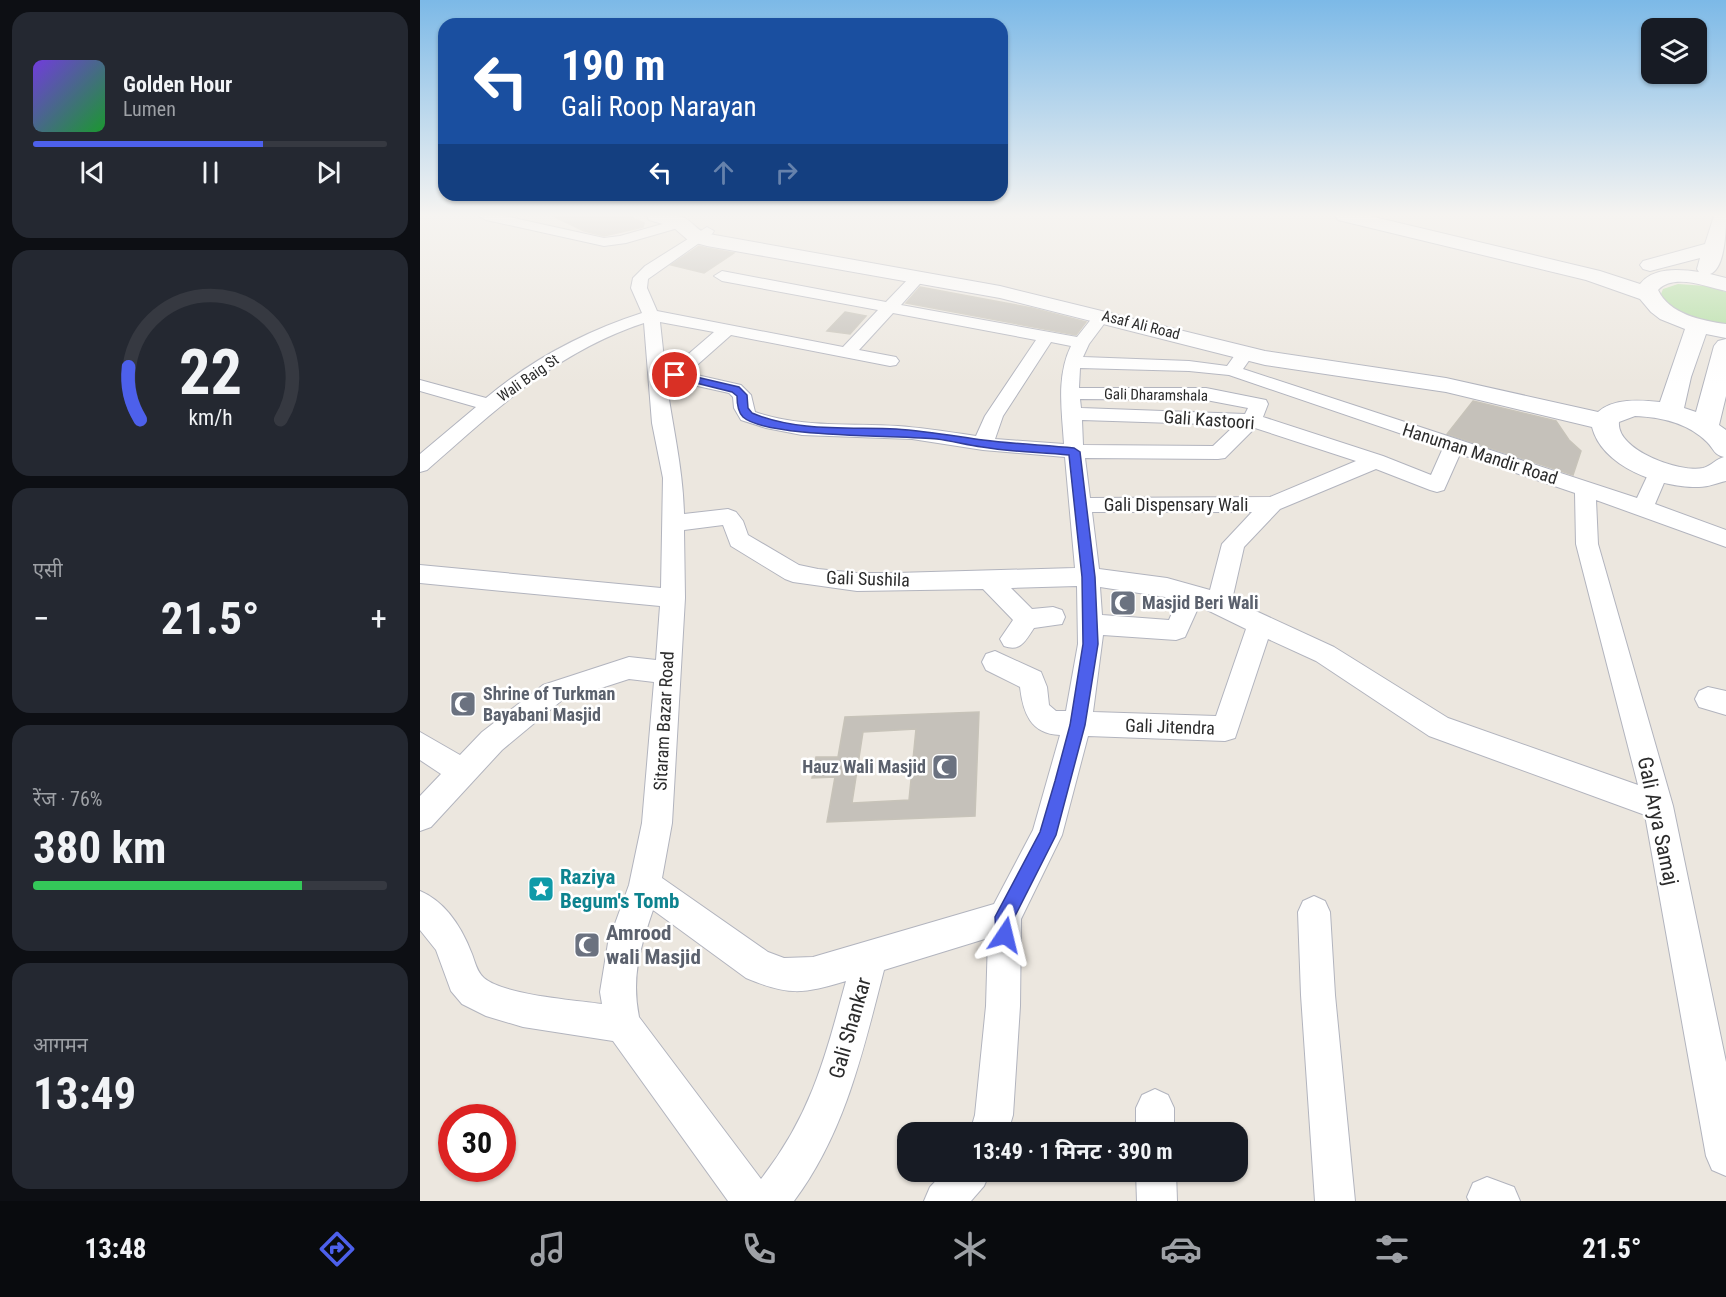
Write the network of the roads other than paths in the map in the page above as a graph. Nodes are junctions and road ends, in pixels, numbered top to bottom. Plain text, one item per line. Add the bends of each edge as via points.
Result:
1 (647, 272) edge
2 (894, 272) edge
3 (916, 272) edge
4 (1580, 272) edge
5 (1632, 272) edge
6 (722, 276) dead end
7 (1665, 277) junction
8 (918, 278) junction
9 (1720, 282) edge
10 (1647, 294) junction
11 (889, 307) junction
12 (651, 315) junction
13 (1102, 316) junction
14 (1698, 325) junction
15 (728, 328) junction
16 (1726, 331) edge
17 (1046, 337) junction
18 (1726, 346) edge
19 (848, 352) junction
20 (1246, 352) junction
21 (1076, 353) junction
22 (890, 361) dead end
23 (1283, 361) junction
24 (1229, 371) junction
25 (666, 373) junction
26 (1271, 384) junction
27 (420, 385) edge
28 (1071, 404) junction
29 (490, 405) junction
30 (1670, 412) junction
31 (1608, 418) junction
32 (1252, 420) junction
33 (1705, 428) junction
34 (983, 444) junction
35 (1454, 445) junction
36 (1074, 452) junction
37 (1376, 461) junction
38 (1725, 464) edge
39 (420, 465) edge
40 (1659, 471) junction
41 (1585, 489) junction
42 (1272, 504) junction
43 (1080, 505) junction
44 (1643, 508) junction
45 (674, 523) junction
46 (1726, 539) edge
47 (420, 574) edge
48 (1088, 577) junction
49 (988, 579) junction
50 (1193, 593) junction
51 (673, 598) junction
52 (1219, 603) junction
53 (1053, 617) dead end
54 (1027, 619) junction
55 (1090, 624) junction
56 (1260, 625) junction
57 (1013, 639) dead end
58 (996, 662) dead end
59 (666, 672) junction
60 (1077, 725) junction
61 (420, 745) edge
62 (462, 772) junction
63 (1658, 806) junction
64 (420, 817) edge
65 (645, 885) junction
66 (420, 907) edge
67 (1314, 912) dead end
68 (1005, 917) junction
69 (870, 957) junction
70 (623, 1025) junction
71 (1722, 1121) edge
72 (992, 1122) edge
73 (1726, 1156) edge
74 (961, 1182) edge
75 (1156, 1182) edge
76 (752, 1201) edge
77 (770, 1201) edge
78 (944, 1201) edge
79 (1157, 1201) edge
80 (1335, 1201) edge

1 - 12 street, Sitaram Bazar Road via 639,288
2 - 8 main road, Asaf Ali Road
3 - 31 main road, Asaf Ali Road via 1005,287 1268,352 1436,376
4 - 10 main road
5 - 7 main road
6 - 11 street, Hanuman Mandir Road
7 - 9 main road
7 - 10 main road via 1650,283
8 - 11 street
8 - 13 main road, Asaf Ali Road
10 - 14 main road via 1663,310
11 - 17 street, Hanuman Mandir Road
11 - 19 street
12 - 15 street
12 - 25 street, Sitaram Bazar Road
12 - 29 street, Wali Baig St via 606,330 568,351
13 - 20 main road, Asaf Ali Road
13 - 21 street
14 - 16 main road
14 - 30 main road
15 - 19 street
15 - 25 street
17 - 21 street, Hanuman Mandir Road
17 - 34 street via 994,416
18 - 33 main road
19 - 22 street
20 - 23 main road, Asaf Ali Road
20 - 24 street
21 - 24 street, Hanuman Mandir Road
21 - 28 street
23 - 26 street
23 - 31 main road, Asaf Ali Road via 1446,385
24 - 26 street, Hanuman Mandir Road
25 - 34 street via 735,389 742,395 748,416 759,420 824,431 907,433
25 - 45 street, Sitaram Bazar Road via 662,423 673,478
26 - 35 street, Hanuman Mandir Road
27 - 29 street
28 - 32 street, Gali Kastoori
28 - 36 street
29 - 39 street, Wali Baig St
30 - 31 main road via 1635,407
30 - 33 main road
31 - 40 main road via 1605,432 1612,442 1623,453
32 - 36 street via 1218,453
32 - 37 street, Gali Kastoori
33 - 38 main road via 1714,435
34 - 36 street
35 - 37 street, Gali Kastoori via 1437,485
35 - 41 street, Hanuman Mandir Road
36 - 43 street
37 - 42 street
38 - 40 main road via 1712,476
40 - 44 street
41 - 44 street, Hanuman Mandir Road
41 - 63 street, Gali Arya Samaj via 1587,544
42 - 43 street, Gali Dispensary Wali
42 - 52 street via 1233,544
43 - 48 street
44 - 46 street, Hanuman Mandir Road
45 - 49 street, Gali Sushila via 728,517 747,545 793,573 818,578 867,582
45 - 51 street, Sitaram Bazar Road
47 - 51 street
48 - 49 street, Gali Sushila
48 - 50 street, Gali Sushila
48 - 55 street
49 - 54 street
50 - 52 street, Gali Sushila
50 - 55 street via 1176,630
51 - 59 street, Sitaram Bazar Road
52 - 56 street, Gali Sushila
53 - 54 street
54 - 57 street
55 - 60 street via 1091,644
56 - 60 street, Gali Jitendra via 1225,729
56 - 63 street, Gali Sushila via 1325,654 1439,727
58 - 60 street via 1032,680 1035,706 1042,718
59 - 62 street via 628,668 552,693 492,741
59 - 65 street, Sitaram Bazar Road via 657,823
60 - 68 street via 1047,835
61 - 62 street
62 - 64 street
63 - 71 street, Gali Arya Samaj
65 - 69 street via 758,966 784,975 813,974
65 - 70 street, Sitaram Bazar Road via 625,943 617,992
66 - 70 street via 454,950 460,971 473,992 507,1006
67 - 80 street
68 - 69 street, Gali Shankar
68 - 72 street via 1004,1006
69 - 77 street, Gali Shankar via 819,1125
70 - 76 street, Sitaram Bazar Road
71 - 73 street, Gali Arya Samaj
74 - 78 street
75 - 79 street

